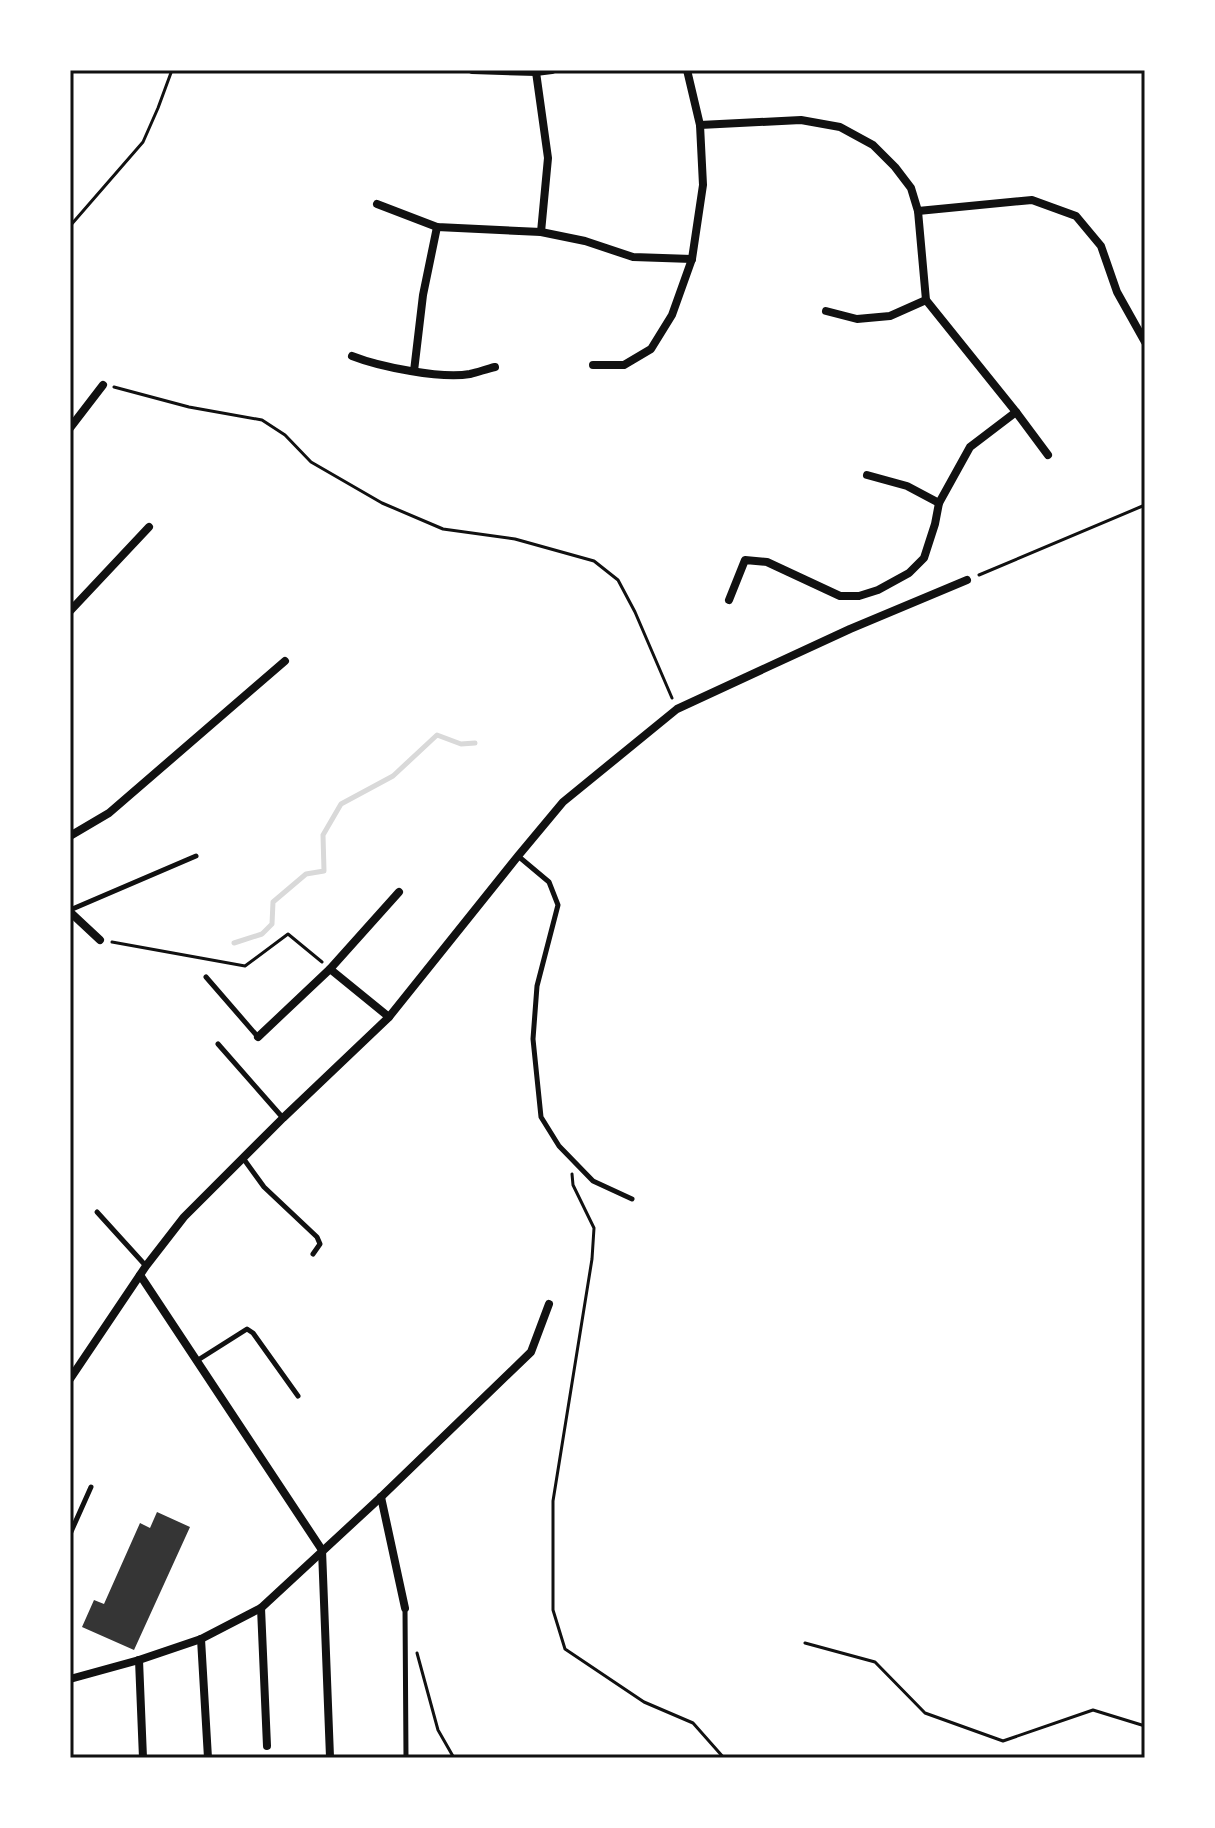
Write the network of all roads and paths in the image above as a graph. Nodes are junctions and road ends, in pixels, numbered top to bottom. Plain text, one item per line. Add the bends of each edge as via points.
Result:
1 (172, 70) edge
2 (472, 70) edge
3 (552, 70) edge
4 (687, 70) edge
5 (506, 71) edge
6 (536, 72) junction
7 (700, 125) junction
8 (377, 204) dead end
9 (918, 211) junction
10 (70, 226) edge
11 (437, 227) junction
12 (541, 232) junction
13 (692, 259) junction
14 (926, 300) junction
15 (826, 311) dead end
16 (1145, 342) edge
17 (352, 356) dead end
18 (593, 365) dead end
19 (495, 367) dead end
20 (414, 371) junction
21 (103, 385) joint
22 (1016, 412) junction
23 (70, 428) edge
24 (1048, 455) dead end
25 (867, 475) dead end
26 (939, 503) junction
27 (1145, 505) edge
28 (149, 527) dead end
29 (967, 580) joint
30 (729, 600) dead end
31 (70, 611) edge
32 (285, 661) dead end
33 (677, 709) junction
34 (70, 836) edge
35 (196, 856) dead end
36 (518, 856) junction
37 (399, 892) dead end
38 (70, 911) edge
39 (100, 940) joint
40 (330, 969) junction
41 (206, 977) dead end
42 (389, 1017) junction
43 (258, 1037) joint
44 (218, 1044) dead end
45 (283, 1118) junction
46 (243, 1158) junction
47 (570, 1158) junction
48 (632, 1199) dead end
49 (97, 1212) dead end
50 (313, 1254) dead end
51 (146, 1266) junction
52 (140, 1275) junction
53 (549, 1304) dead end
54 (197, 1361) junction
55 (70, 1379) edge
56 (298, 1396) dead end
57 (91, 1487) dead end
58 (381, 1497) junction
59 (70, 1534) edge
60 (322, 1550) junction
61 (261, 1608) junction
62 (405, 1608) joint
63 (201, 1639) junction
64 (805, 1643) dead end
65 (417, 1654) dead end
66 (139, 1660) junction
67 (70, 1679) edge
68 (1145, 1726) edge
69 (267, 1746) dead end
70 (330, 1757) edge
71 (143, 1758) edge
72 (208, 1758) edge
73 (406, 1758) edge
74 (454, 1758) edge
75 (724, 1758) edge

1 - 10 path via 143,142
2 - 5 street
3 - 6 street
4 - 7 street
5 - 6 street
6 - 12 street via 548,158
7 - 9 street via 801,120 840,127 873,145 895,167 911,188
7 - 13 street via 703,185
8 - 11 street
9 - 14 street
9 - 16 street via 1032,200 1076,216 1101,246 1117,292
11 - 12 street
11 - 20 street
12 - 13 street via 633,257
13 - 18 street via 672,315 651,349 624,365
14 - 15 street via 890,316 857,319
14 - 22 street
17 - 20 street
19 - 20 street via 468,374
21 - 23 street
21 - 33 path via 262,420 311,462 443,529 515,539 594,561 618,580
22 - 24 street
22 - 26 street via 970,447
25 - 26 street via 907,486
26 - 30 street via 924,558 878,590 840,596 767,562 745,560
27 - 29 path
28 - 31 street
29 - 33 street
32 - 34 street via 109,813
33 - 36 street via 563,802
35 - 38 lane
36 - 42 street
36 - 47 lane via 549,882 558,905 537,986 533,1039 541,1117
37 - 40 street
38 - 39 street
39 - 40 path via 245,966 288,934
40 - 42 street
40 - 43 street
41 - 43 lane
42 - 45 street
44 - 45 lane
45 - 46 street
46 - 50 lane via 264,1187 317,1237 320,1244
46 - 51 street via 184,1217
47 - 48 lane via 593,1181
47 - 75 path via 573,1185 594,1228 553,1501 553,1610 565,1649 644,1702 693,1723
49 - 51 lane
51 - 52 street
52 - 54 street
52 - 55 street
53 - 58 street via 531,1352
54 - 56 lane via 247,1329
54 - 60 street
57 - 59 lane
58 - 60 street
58 - 62 street
60 - 61 street
60 - 70 street
61 - 63 street
61 - 69 street
62 - 73 lane
63 - 66 street
63 - 72 street
64 - 68 path via 875,1662 925,1713 1003,1741 1093,1710
65 - 74 path via 438,1730
66 - 67 street
66 - 71 street

